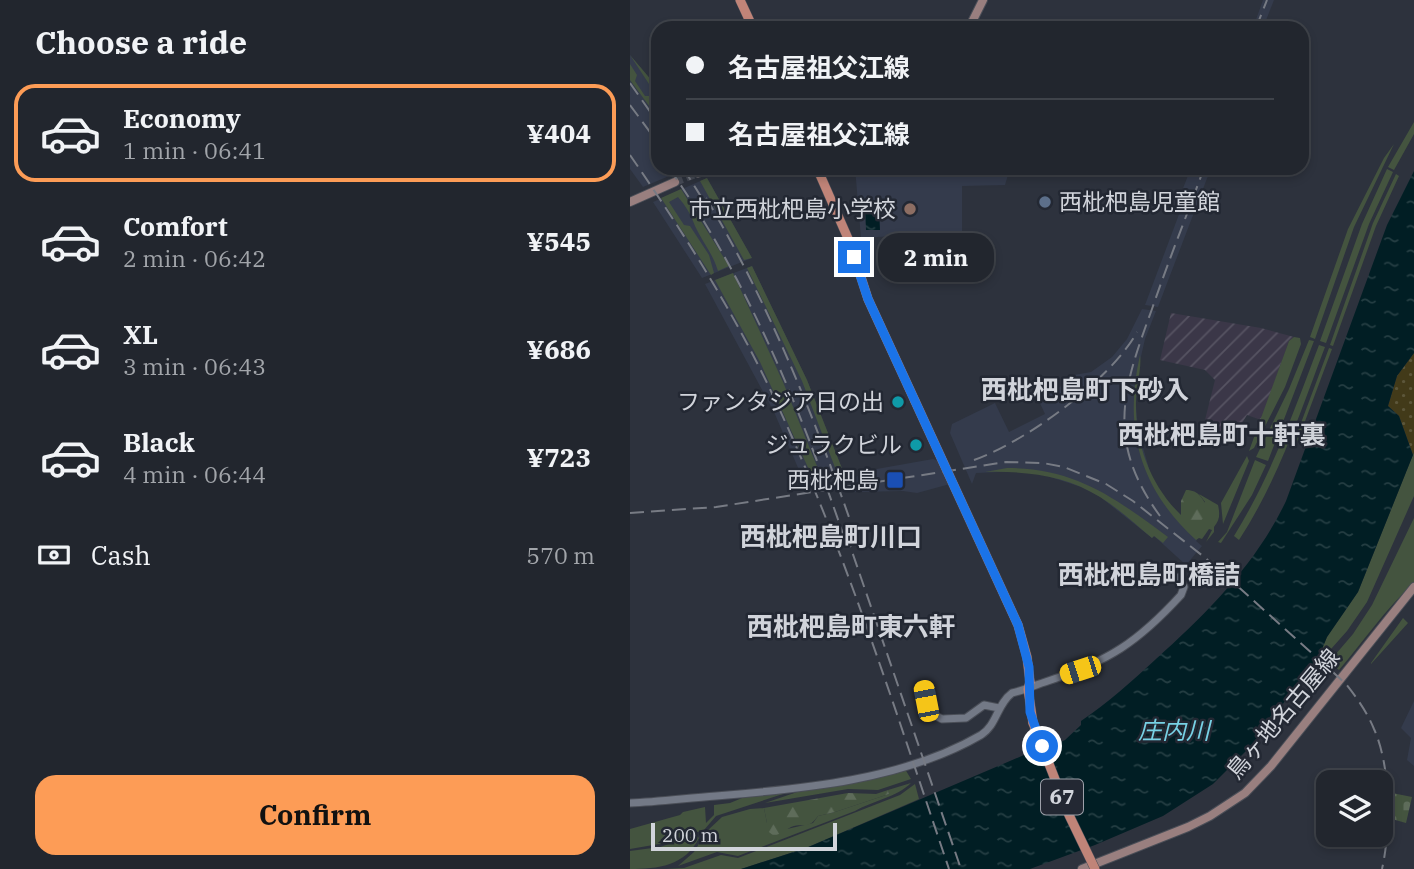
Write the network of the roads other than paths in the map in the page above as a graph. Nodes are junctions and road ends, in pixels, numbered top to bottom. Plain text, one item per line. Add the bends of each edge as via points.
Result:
1 (740, 0) edge
2 (983, 0) edge
3 (750, 21) edge
4 (972, 21) edge
5 (820, 175) edge
6 (675, 182) tunnel mouth
7 (630, 202) edge
8 (1178, 577) dead end
9 (1414, 587) edge
10 (923, 685) dead end
11 (1029, 686) junction
12 (999, 708) junction
13 (630, 803) edge
14 (1082, 869) edge
15 (1095, 869) edge

1 - 3 main road
2 - 4 main road
5 - 11 main road, 67, bridge via 868,299 1018,625
6 - 7 main road
8 - 11 street via 1184,587 1181,595 1124,647 1088,668
9 - 14 main road, 鳥ヶ地名古屋線 via 1245,793 1188,827
10 - 12 street via 928,706 942,719 966,718 984,705
11 - 12 street via 1012,693
11 - 15 main road, 67, bridge via 1033,723
12 - 13 street via 994,722 981,735 934,757 872,775 795,788

